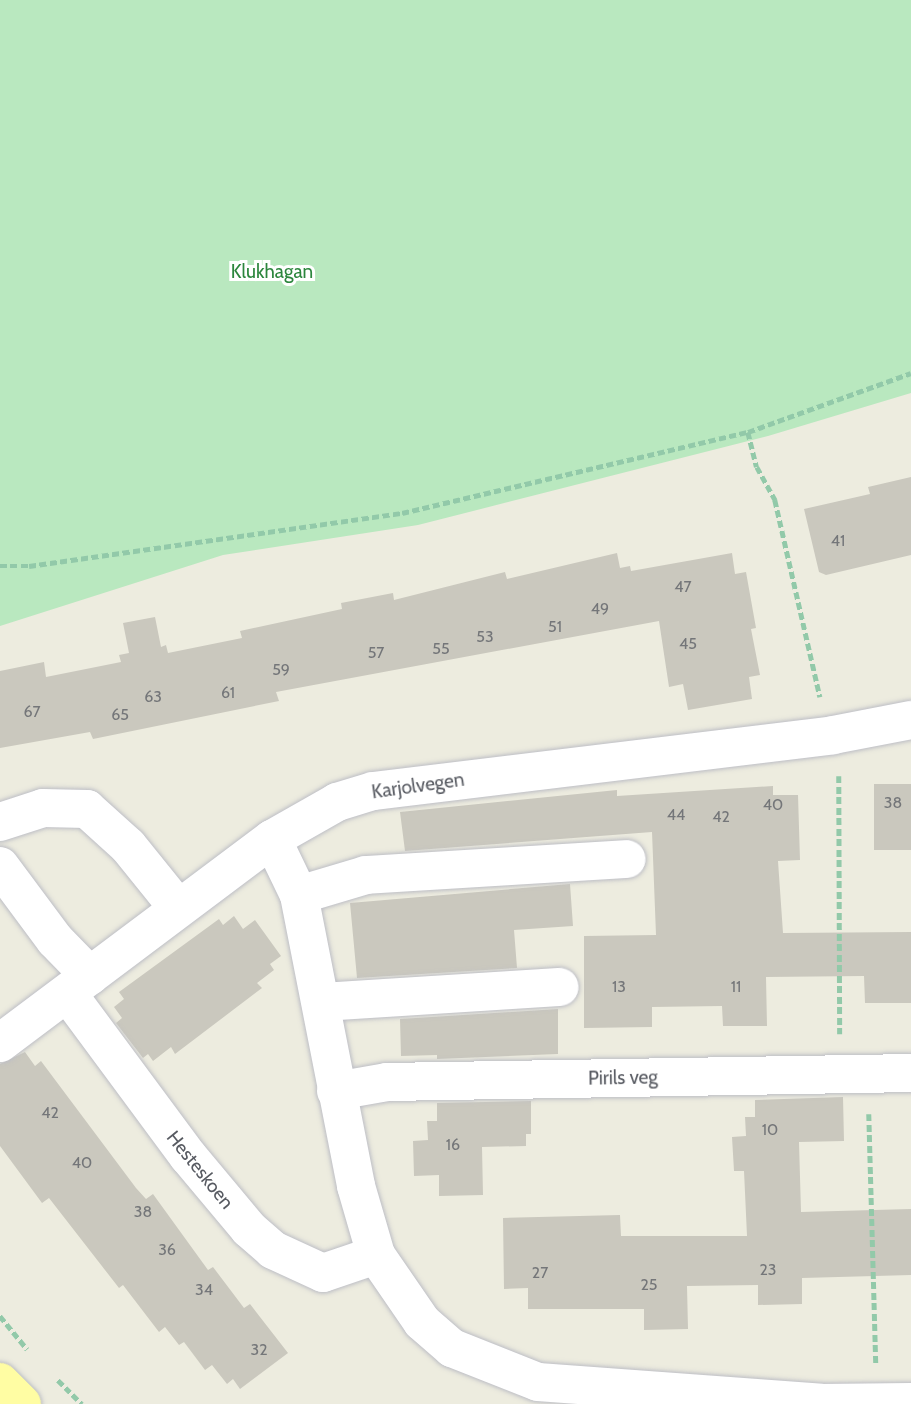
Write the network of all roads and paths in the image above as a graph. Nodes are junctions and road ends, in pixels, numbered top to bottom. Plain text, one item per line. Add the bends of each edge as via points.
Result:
1 (911, 373) edge
2 (748, 432) junction
3 (0, 566) edge
4 (911, 719) edge
5 (833, 735) junction
6 (0, 822) edge
7 (272, 839) junction
8 (627, 859) dead end
9 (0, 866) edge
10 (299, 895) junction
11 (178, 908) junction
12 (79, 985) junction
13 (560, 987) dead end
14 (321, 1002) junction
15 (0, 1043) edge
16 (911, 1073) edge
17 (853, 1074) junction
18 (336, 1091) junction
19 (376, 1255) junction
20 (0, 1382) edge
21 (911, 1402) edge
22 (821, 1403) edge
23 (877, 1403) edge
24 (22, 1404) edge

1 - 2 path
2 - 3 path via 402,513 29,566
2 - 5 path via 757,467 775,500 824,716
4 - 5 street, Karjolvegen
5 - 7 street, Karjolvegen via 373,791 337,802
5 - 17 path via 839,757 841,1053
6 - 11 street via 43,808 87,809 128,846
7 - 10 street
7 - 11 street, Karjolvegen
8 - 10 street via 366,875
9 - 12 street, Hesteskoen via 55,940
10 - 14 street
11 - 12 street, Karjolvegen
12 - 15 street, Karjolvegen
12 - 19 street, Hesteskoen via 188,1156 265,1243 323,1273
13 - 14 street
14 - 18 street
16 - 17 street, Pirils veg
17 - 18 street, Pirils veg via 387,1082
17 - 23 path via 868,1091
18 - 19 street
19 - 22 street via 422,1322 452,1348 492,1368 538,1382
20 - 24 main road
21 - 23 street
22 - 23 street

